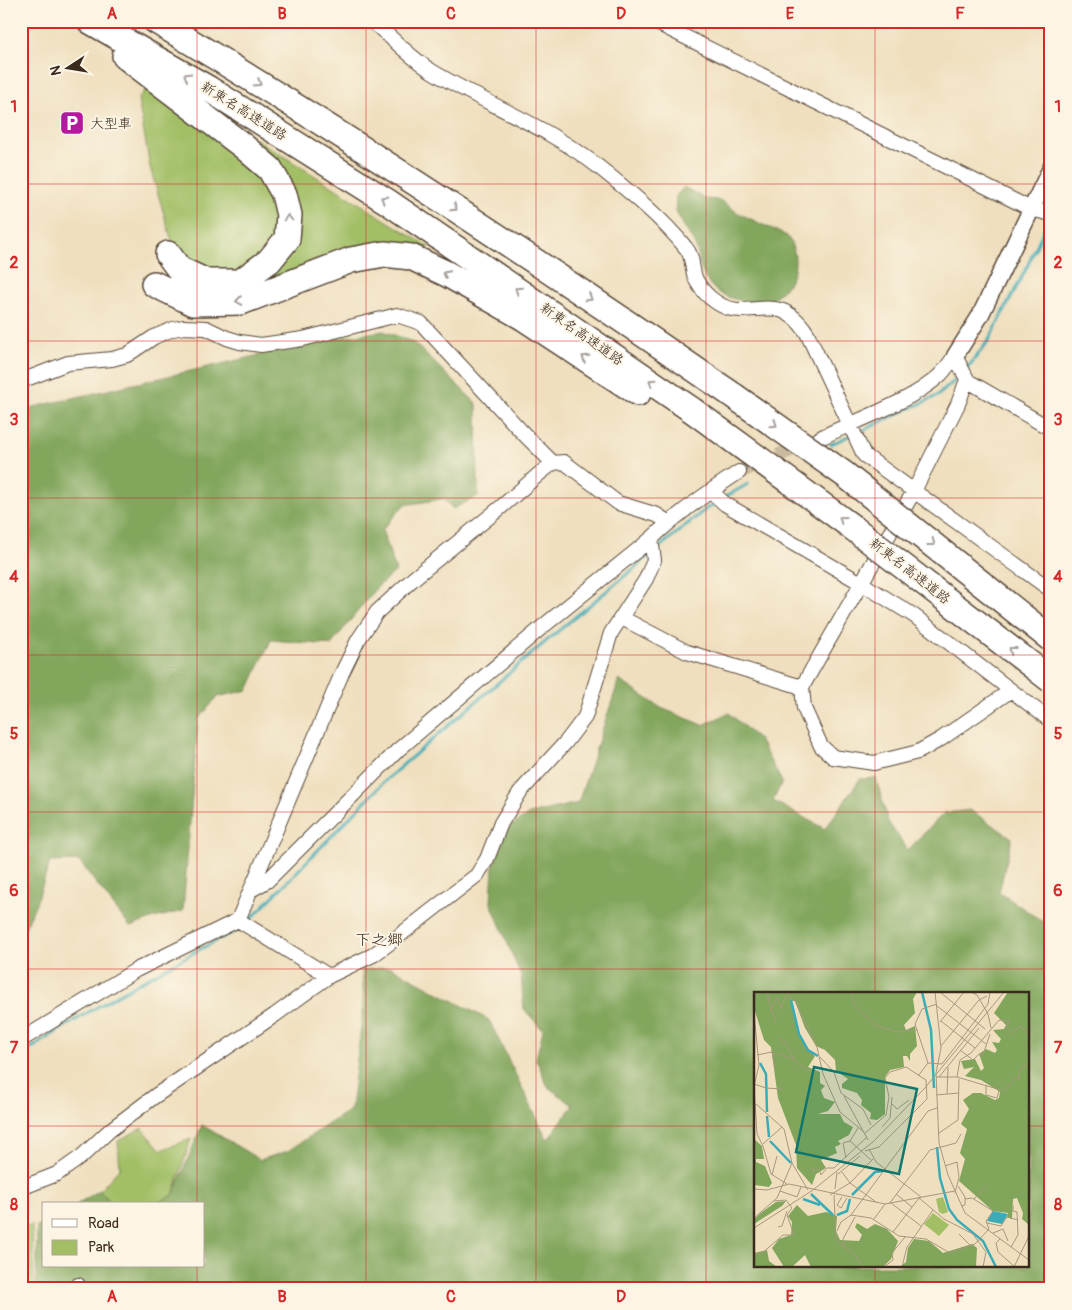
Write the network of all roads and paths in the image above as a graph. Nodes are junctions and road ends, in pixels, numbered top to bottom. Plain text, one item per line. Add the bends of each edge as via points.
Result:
1 (80, 21) edge
2 (90, 21) edge
3 (156, 21) edge
4 (372, 21) edge
5 (653, 21) edge
6 (1051, 168) edge
7 (1030, 209) junction
8 (1051, 214) edge
9 (168, 254) dead end
10 (154, 284) dead end
11 (955, 356) junction
12 (21, 381) edge
13 (968, 381) junction
14 (688, 416) junction
15 (849, 424) junction
16 (1051, 429) edge
17 (820, 438) tunnel mouth
18 (553, 463) junction
19 (739, 472) tunnel mouth
20 (711, 490) junction
21 (914, 491) junction
22 (669, 523) junction
23 (652, 539) junction
24 (861, 582) junction
25 (1050, 586) edge
26 (622, 618) junction
27 (1051, 640) edge
28 (1051, 680) edge
29 (802, 686) junction
30 (1010, 691) junction
31 (1051, 721) edge
32 (251, 890) junction
33 (238, 920) junction
34 (329, 976) junction
35 (21, 1040) edge
36 (21, 1188) edge

9 -> 1 highway via 178,269 208,282 240,282 269,261 287,239 289,215 284,194 270,170 243,146
14 -> 2 highway, 新東名高速道路 via 388,202 209,89
3 -> 27 highway, bridge via 370,153 636,328 844,474
4 - 15 street via 428,69 567,145 600,168 659,219 687,249 696,279 718,304 745,310 772,308 789,314 801,324
5 - 7 street
6 - 7 street
7 - 8 street
7 - 11 street via 980,316
14 -> 10 highway via 524,318 411,257 384,254 351,260 241,302 192,303
11 - 13 street
11 - 15 street via 941,374 923,388
12 - 18 street via 68,363 127,355 154,337 184,326 206,328 227,338 261,345 303,339 397,315 421,323
13 - 16 street
13 - 21 street
28 -> 14 highway, 新東名高速道路, bridge via 852,527
15 - 17 street
15 - 21 street via 864,455
18 - 22 street via 564,462 618,503 656,515
18 - 32 street via 377,612 358,640 342,673
19 - 20 street
20 - 22 street
20 - 24 street via 725,504
21 - 24 street
21 - 25 street
22 - 23 street
23 - 26 street via 654,560
23 - 32 street via 398,750 267,881
24 - 29 street
24 - 30 street via 913,614
26 - 29 street via 687,652
26 - 34 street via 611,633 585,717 520,792 477,874 395,939
29 - 30 street via 804,708 821,746 833,757 874,763 918,752
30 - 31 street
32 - 33 street
33 - 34 street
33 - 35 street via 136,970
34 - 36 street via 155,1096 57,1174

